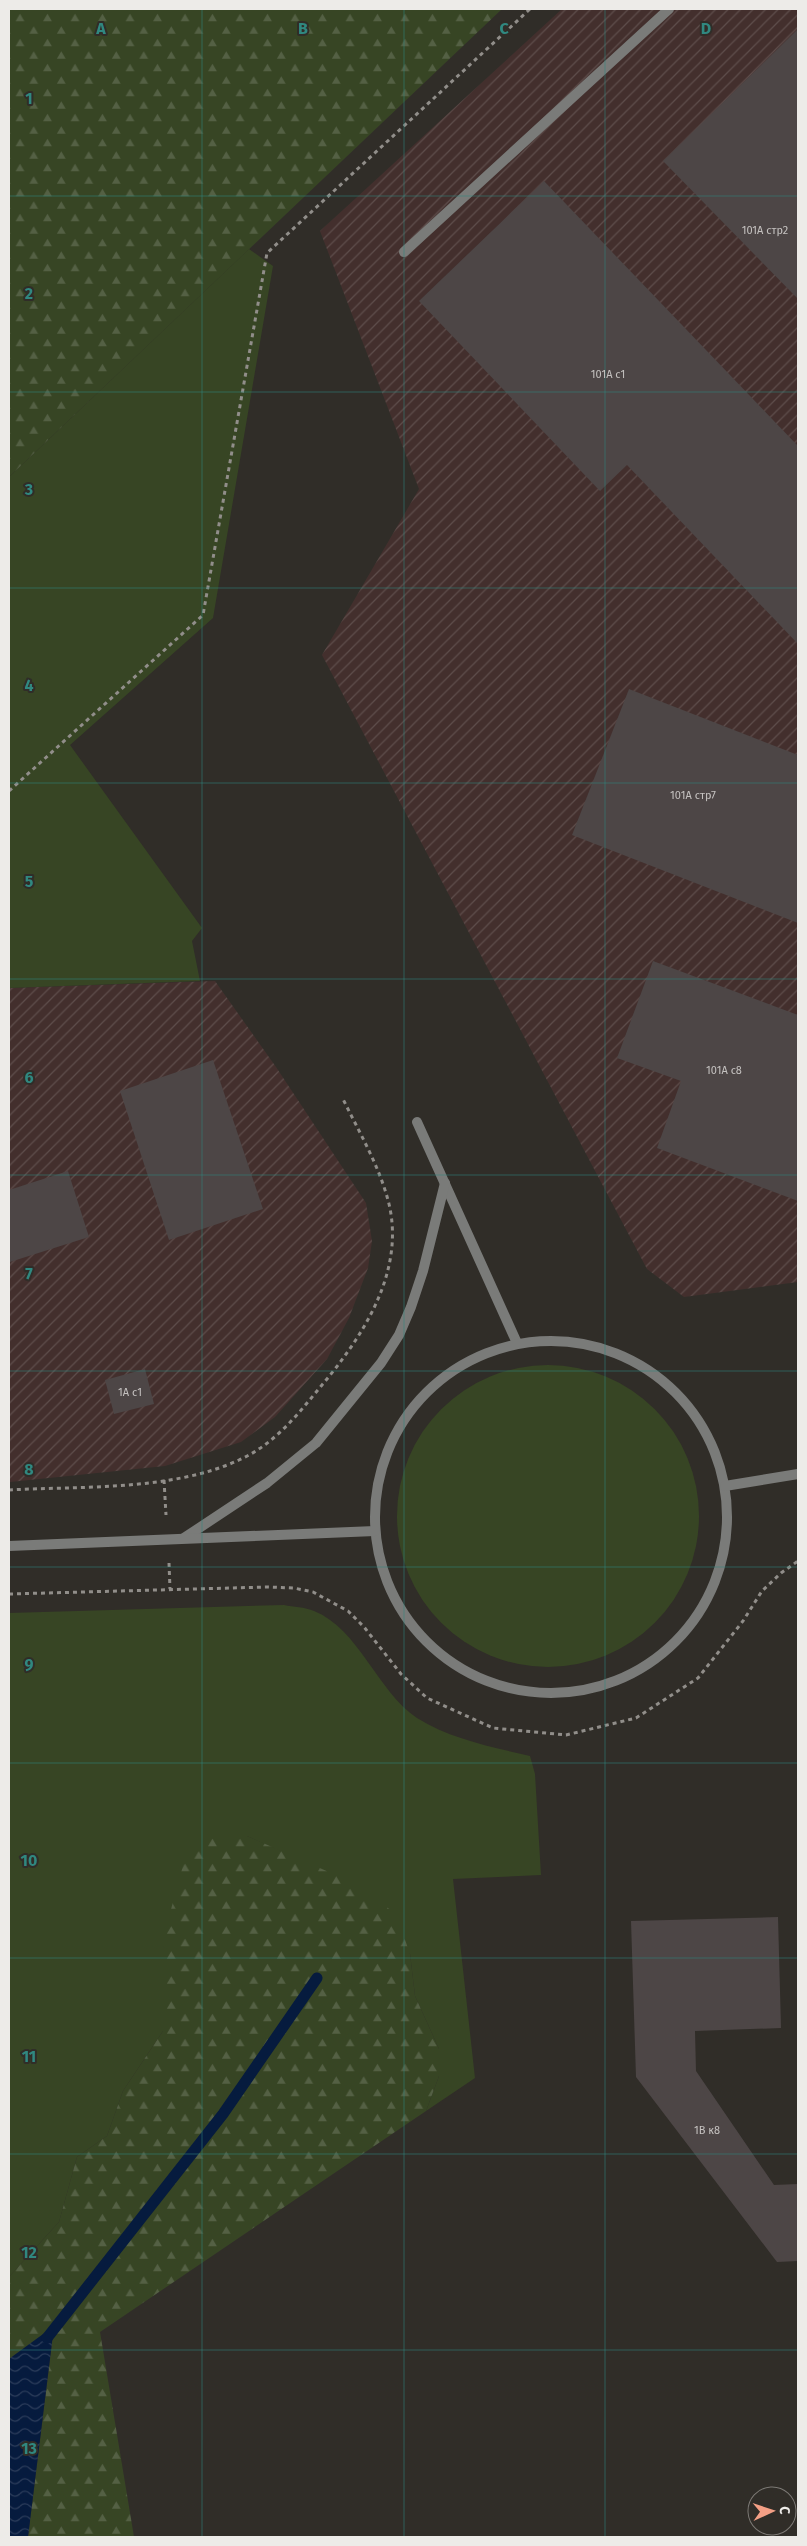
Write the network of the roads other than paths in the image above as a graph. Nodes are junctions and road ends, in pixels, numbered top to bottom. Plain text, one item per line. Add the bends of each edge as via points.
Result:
1 (670, 9) edge
2 (404, 252) dead end
3 (417, 1122) dead end
4 (445, 1183) junction
5 (517, 1343) junction
6 (798, 1474) edge
7 (725, 1486) junction
8 (375, 1532) junction
9 (184, 1538) junction
10 (9, 1546) edge

1 - 2 street
3 - 4 street
4 - 5 street
4 - 9 street via 411,1307 381,1363 316,1443 267,1483
5 - 7 street via 564,1340 609,1349 651,1371 685,1402 711,1441
5 - 8 street via 476,1356 447,1375 410,1410 389,1447 376,1488
6 - 7 street
7 - 8 street via 726,1538 713,1588 686,1632 646,1666 599,1687 557,1693 497,1685 450,1662 413,1627 391,1589
8 - 9 street
9 - 10 street

